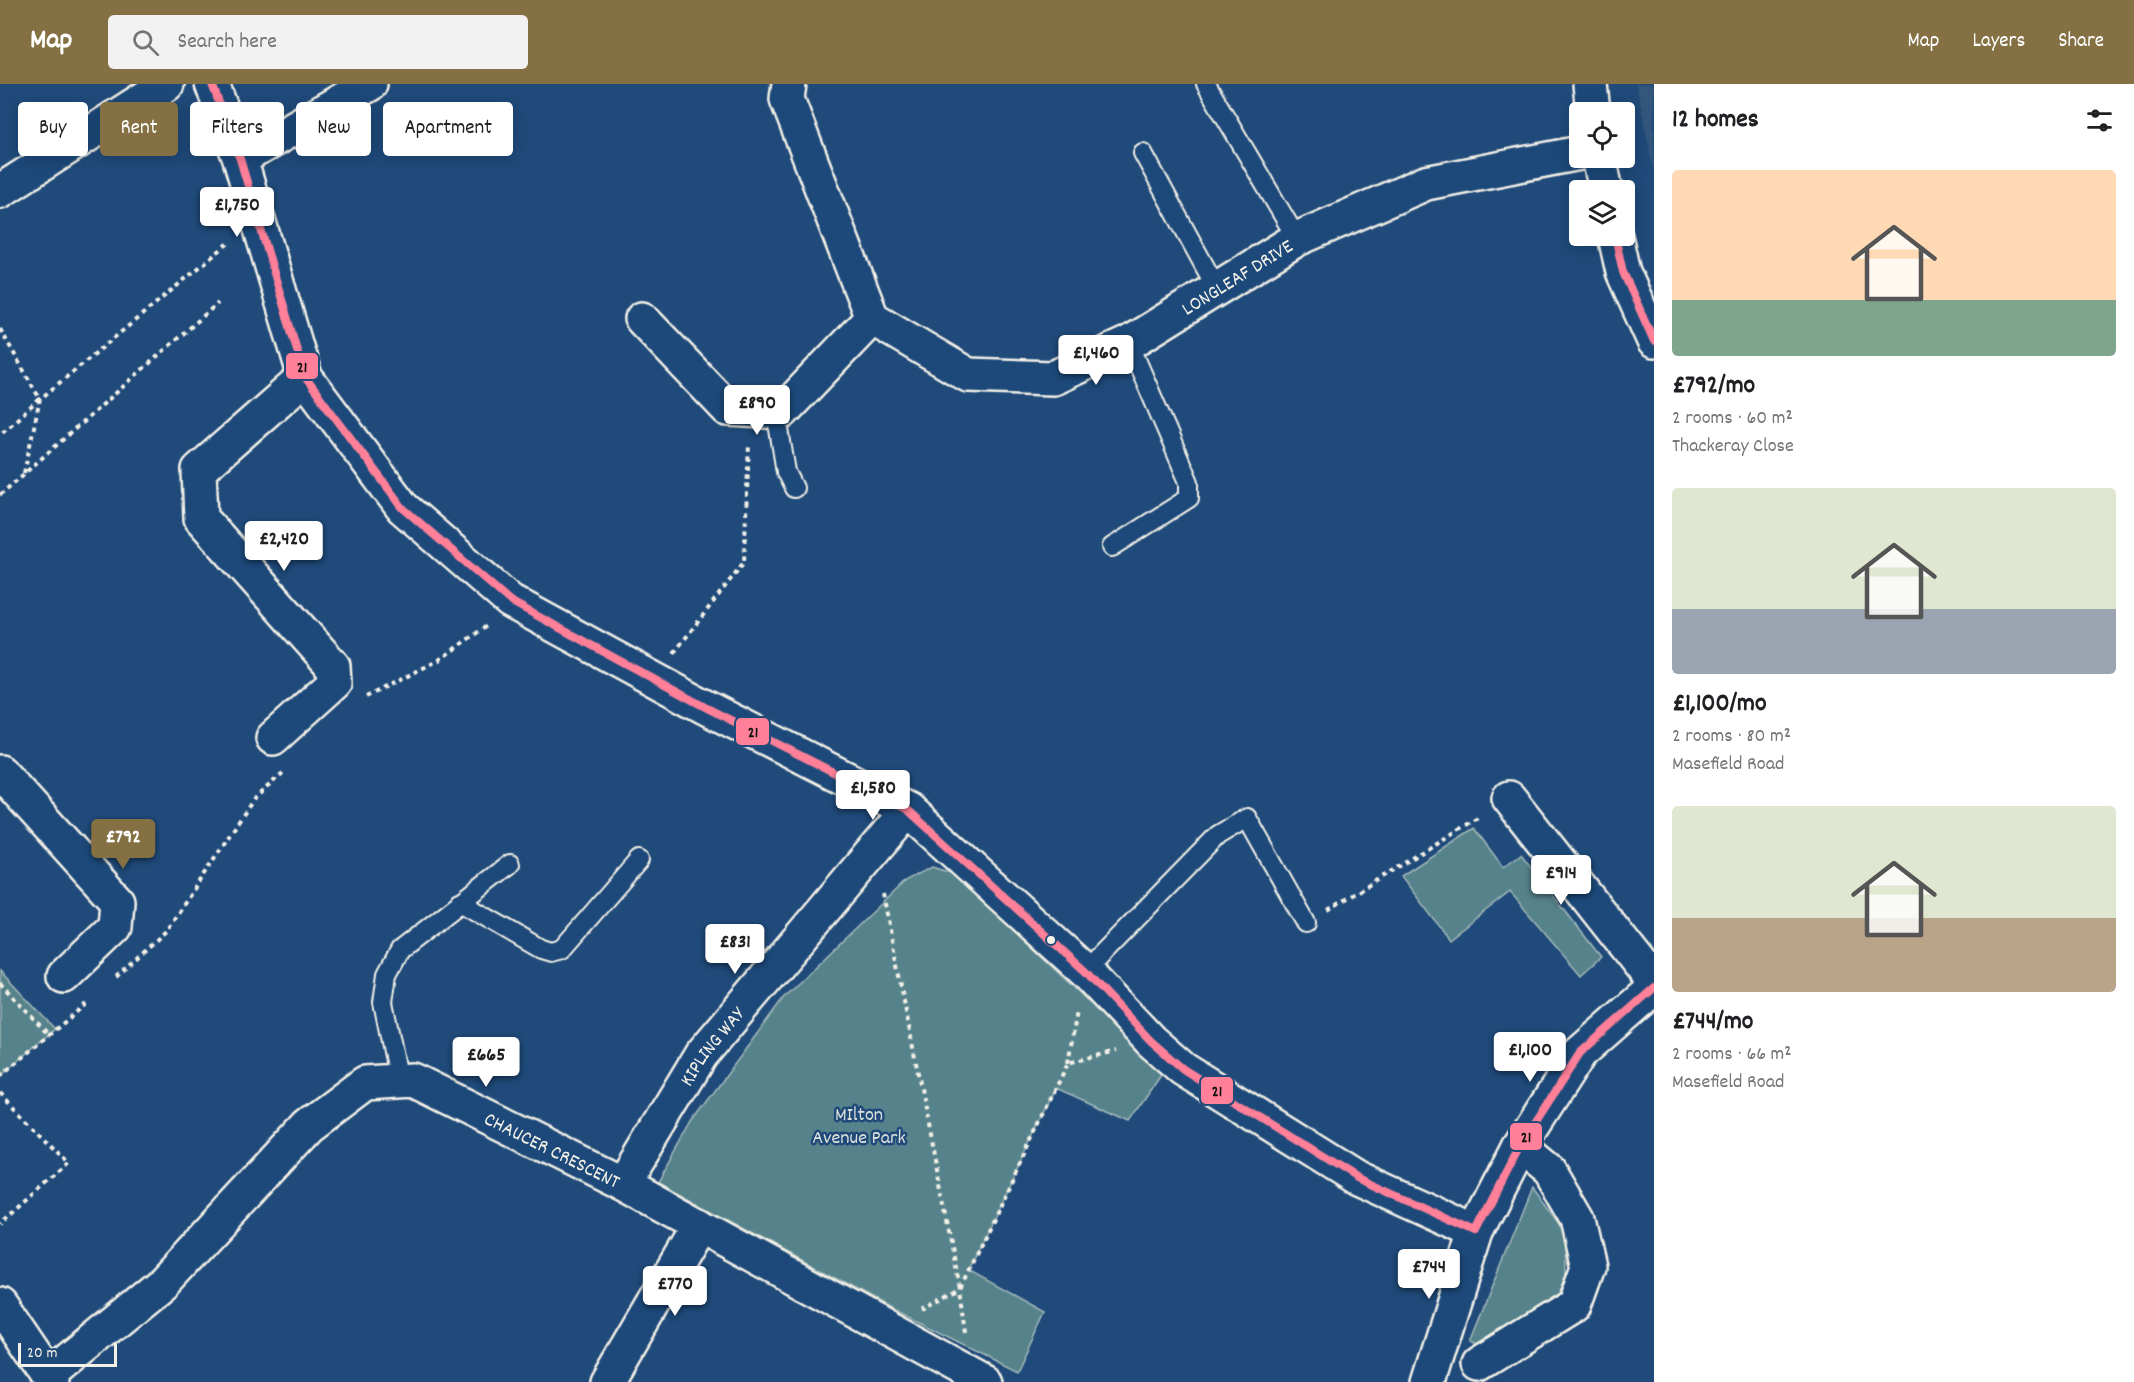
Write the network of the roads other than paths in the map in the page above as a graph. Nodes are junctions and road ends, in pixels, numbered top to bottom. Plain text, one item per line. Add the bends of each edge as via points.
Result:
1 (167, 84) edge
2 (212, 84) edge
3 (370, 84) edge
4 (789, 84) edge
5 (1206, 84) edge
6 (1590, 84) edge
7 (1592, 102) edge
8 (1143, 153) dead end
9 (1569, 155) edge
10 (240, 159) junction
11 (0, 191) edge
12 (1297, 239) junction
13 (1617, 246) edge
14 (1217, 289) junction
15 (872, 318) junction
16 (642, 319) dead end
17 (1654, 341) edge
18 (1129, 343) junction
19 (305, 377) junction
20 (763, 411) junction
21 (794, 488) dead end
22 (1112, 547) dead end
23 (273, 738) dead end
24 (0, 772) edge
25 (1509, 798) road end
26 (908, 810) junction
27 (639, 860) dead end
28 (510, 864) dead end
29 (460, 902) junction
30 (1306, 923) road end
31 (1085, 971) junction
32 (64, 976) dead end
33 (1654, 982) edge
34 (1654, 987) edge
35 (399, 1081) junction
36 (1520, 1146) junction
37 (623, 1184) junction
38 (699, 1225) junction
39 (1476, 1232) junction
40 (0, 1305) edge
41 (1441, 1347) junction
42 (1485, 1373) edge
43 (978, 1378) edge
44 (50, 1379) edge
45 (607, 1382) edge
46 (1429, 1382) edge

1 - 11 street
2 - 10 street
3 - 10 street
4 - 15 street via 787,99
5 - 12 lane
6 - 7 street
8 - 14 lane
9 - 12 street, LONGLEAF DRIVE via 1426,183
10 - 19 street
12 - 14 street, LONGLEAF DRIVE
13 - 17 street via 1623,272
14 - 18 street, LONGLEAF DRIVE
15 - 18 street, LONGLEAF DRIVE via 968,375 1053,378
15 - 20 street via 782,411
16 - 20 street via 687,347 728,409
18 - 22 lane via 1189,482 1189,498
19 - 23 street via 199,470 201,518 333,666 333,683
19 - 26 street via 403,508 510,601
20 - 21 lane
24 - 32 street via 117,901 115,927
25 - 33 street
26 - 31 street
26 - 37 street, KIPLING WAY via 701,1055
27 - 29 lane via 562,949 551,952 541,950
28 - 29 lane
29 - 35 lane via 400,950 387,974 383,1002
30 - 31 lane via 1247,818 1218,835
31 - 39 street via 1183,1069 1357,1178
34 - 36 street via 1580,1053
35 - 37 street, CHAUCER CRESCENT via 413,1080
35 - 44 street, CHAUCER CRESCENT via 365,1083 309,1125 163,1282
36 - 39 street
36 - 42 street via 1549,1170 1576,1218 1587,1266 1574,1305
37 - 38 street, CHAUCER CRESCENT
38 - 43 street, CHAUCER CRESCENT
38 - 45 street
39 - 41 street
40 - 44 street
41 - 42 street
41 - 46 street

